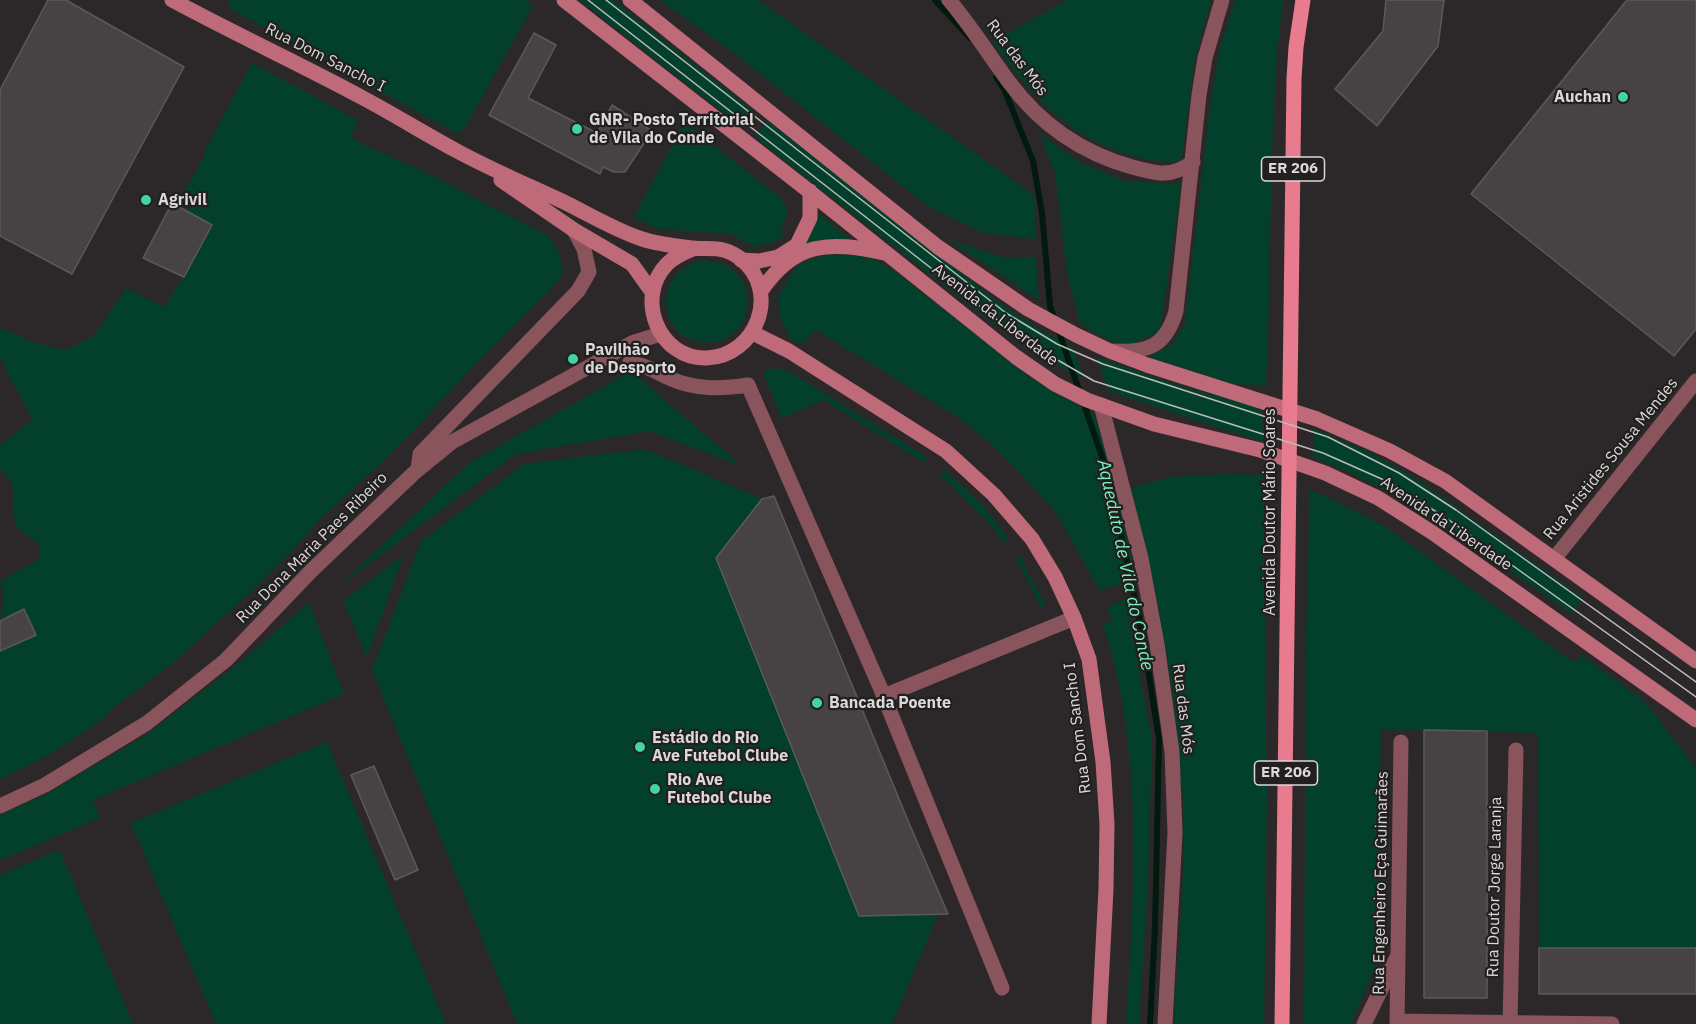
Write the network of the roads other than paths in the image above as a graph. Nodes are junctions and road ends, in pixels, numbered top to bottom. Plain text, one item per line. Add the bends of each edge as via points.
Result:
1 (564, 0) edge
2 (630, 0) edge
3 (949, 0) edge
4 (1222, 0) edge
5 (1303, 0) edge
6 (179, 1) edge
7 (459, 152) junction
8 (1193, 162) junction
9 (810, 192) junction
10 (574, 230) junction
11 (695, 248) junction
12 (886, 254) junction
13 (741, 260) junction
14 (761, 291) junction
15 (652, 292) junction
16 (753, 333) junction
17 (660, 334) junction
18 (1110, 351) junction
19 (630, 362) dead end
20 (1696, 381) edge
21 (1101, 405) junction
22 (418, 469) junction
23 (1554, 558) junction
24 (1074, 618) junction
25 (1696, 661) edge
26 (884, 696) junction
27 (1696, 720) edge
28 (1401, 742) dead end
29 (1516, 750) dead end
30 (0, 806) edge
31 (1399, 953) junction
32 (1002, 987) dead end
33 (1397, 1022) edge
34 (1099, 1024) edge
35 (1165, 1024) edge
36 (1282, 1024) edge
37 (1364, 1024) edge
38 (1510, 1024) edge
39 (1612, 1024) edge

1 - 9 street, Avenida da Liberdade
2 - 18 street, Avenida da Liberdade via 938,247 1028,309
3 - 8 street, Rua das Mós via 1034,111 1085,150 1156,173 1173,173
4 - 8 street via 1205,58
5 - 36 main road, Avenida Doutor Mário Soares / ER 206 via 1294,79
6 - 7 street, Rua Dom Sancho I
7 - 10 street, Rua Dom Sancho I
7 - 11 street, Rua Dom Sancho I via 642,239
8 - 18 street via 1171,327 1163,339 1150,347 1136,352
9 - 12 street, Avenida da Liberdade
9 - 13 street via 810,218 796,244 778,257
10 - 15 street, Rua Dom Sancho I via 632,264
10 - 22 street via 584,249 589,272 578,291 420,454
11 - 13 street, Rua Dom Sancho I via 728,251
11 - 15 street via 667,264
12 - 14 street via 843,245 801,253 770,278
12 - 21 street, Avenida da Liberdade via 1016,357 1055,384
13 - 14 street via 754,274
14 - 16 street via 762,306
15 - 17 street via 651,306
16 - 17 street via 724,355 707,358 689,355
16 - 24 street, Rua Dom Sancho I via 789,351 946,450 994,495 1032,539
17 - 22 street, Rua Dona Maria Paes Ribeiro via 632,343 462,437
18 - 23 street, Avenida da Liberdade via 1359,436 1445,481
19 - 26 street via 703,388 748,385
20 - 23 street, Rua Aristides Sousa Mendes
21 - 27 street, Avenida da Liberdade via 1154,424 1260,450 1378,498
21 - 35 street, Rua das Mós via 1141,558 1172,752 1175,832
22 - 30 street, Rua Dona Maria Paes Ribeiro via 311,571 226,660 147,723 45,785
23 - 25 street, Avenida da Liberdade
24 - 26 street
24 - 34 street, Rua Dom Sancho I via 1089,658 1107,824
26 - 32 street
28 - 31 street, Rua Engenheiro Eça Guimarães
29 - 38 street, Rua Doutor Jorge Laranja
31 - 33 street, Rua Engenheiro Eça Guimarães
31 - 37 street
33 - 38 street
38 - 39 street

